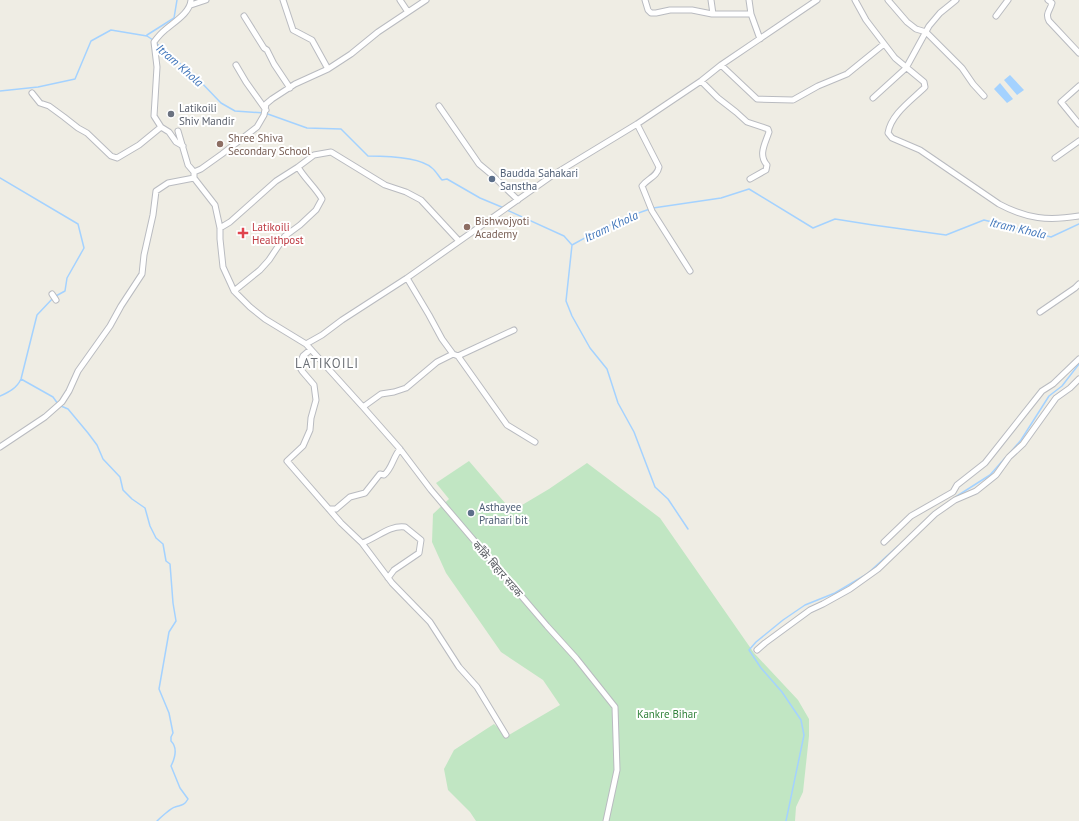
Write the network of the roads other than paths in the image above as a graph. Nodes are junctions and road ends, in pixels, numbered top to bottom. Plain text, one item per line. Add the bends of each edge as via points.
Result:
1 (206, 0) edge
2 (283, 0) edge
3 (400, 0) edge
4 (426, 0) edge
5 (645, 0) edge
6 (711, 0) edge
7 (749, 0) edge
8 (817, 0) edge
9 (855, 0) edge
10 (888, 0) edge
11 (956, 0) edge
12 (1008, 0) edge
13 (1048, 0) edge
14 (191, 3) edge
15 (408, 12) junction
16 (713, 14) junction
17 (751, 14) junction
18 (244, 16) dead end
19 (996, 16) dead end
20 (926, 32) junction
21 (760, 39) junction
22 (884, 44) junction
23 (1079, 53) edge
24 (236, 65) dead end
25 (720, 65) junction
26 (906, 68) junction
27 (328, 69) junction
28 (701, 81) junction
29 (1079, 86) edge
30 (290, 88) junction
31 (32, 93) dead end
32 (984, 96) dead end
33 (873, 98) dead end
34 (439, 106) dead end
35 (265, 112) junction
36 (636, 124) junction
37 (1079, 124) edge
38 (161, 127) junction
39 (178, 131) dead end
40 (1079, 141) edge
41 (183, 146) junction
42 (1055, 158) dead end
43 (298, 167) junction
44 (194, 172) junction
45 (194, 178) junction
46 (750, 180) dead end
47 (518, 200) junction
48 (1079, 216) edge
49 (220, 228) junction
50 (458, 241) junction
51 (690, 271) dead end
52 (407, 278) junction
53 (1077, 286) edge
54 (234, 291) junction
55 (1079, 293) edge
56 (52, 294) dead end
57 (56, 300) dead end
58 (1040, 312) dead end
59 (514, 330) dead end
60 (306, 344) junction
61 (310, 350) junction
62 (455, 355) junction
63 (1079, 359) edge
64 (1079, 379) edge
65 (363, 407) junction
66 (535, 442) dead end
67 (0, 447) edge
68 (400, 449) junction
69 (330, 509) junction
70 (884, 542) dead end
71 (362, 543) junction
72 (388, 578) junction
73 (757, 650) dead end
74 (506, 735) dead end
75 (606, 821) edge

1 - 14 street
2 - 27 street via 293,30 312,40
3 - 15 street
4 - 15 street
5 - 16 street via 651,13 692,10
6 - 16 street
7 - 17 street
8 - 21 street
9 - 22 street
10 - 20 street via 907,22 916,29
11 - 20 street via 940,13
12 - 19 street
13 - 23 street via 1052,3 1047,12 1049,21
14 - 38 street via 176,22 154,42 157,67 154,116
15 - 27 street
16 - 17 street
17 - 21 street
18 - 30 street
20 - 26 street
20 - 32 street via 962,68
21 - 25 street
22 - 25 street via 848,74 793,100 757,99
22 - 26 street
24 - 35 street
25 - 28 street
26 - 33 street
26 - 48 street via 924,82 925,87 896,116 888,133 892,138 920,150 1013,212 1030,217 1061,219
27 - 30 street
28 - 36 street
28 - 46 street via 747,122 768,129 762,153 767,165 766,170
29 - 37 street via 1061,102
30 - 35 street via 268,102
31 - 38 street via 40,103 64,116 111,156 117,158 139,145
34 - 47 street via 479,164
35 - 44 street via 251,131
36 - 47 street via 553,175
36 - 51 street via 659,166 657,174 642,186 652,211
38 - 41 street
39 - 41 street
40 - 42 street
41 - 44 street via 188,165
43 - 49 street via 276,181
43 - 50 street via 314,154 331,152 385,185 421,200
43 - 54 street via 322,199 316,210 285,236 260,270
44 - 45 street
45 - 49 street via 215,205
45 - 67 street via 168,183 156,191 142,274 78,371 62,402 45,417
47 - 50 street
49 - 54 street via 223,267
50 - 52 street
52 - 60 street
52 - 62 street via 442,339
53 - 55 street
53 - 58 street
54 - 60 street via 260,315
56 - 57 street
59 - 62 street
60 - 61 street, काँक्रे बिहार सडक
61 - 65 street, काँक्रे बिहार सडक
61 - 69 street via 303,356 300,366 314,385 316,400 310,430 302,446 287,461
62 - 65 street via 438,362 406,388 382,394
62 - 66 street via 507,425
63 - 70 street via 1042,392 980,468 956,485 953,492 911,516
64 - 73 street via 1056,398 1023,444 996,475 976,491 955,500 935,514 872,573 850,589 810,610
65 - 68 street, काँक्रे बिहार सडक
68 - 69 street via 387,473 380,474 364,492 350,497 336,509
68 - 75 street, काँक्रे बिहार सडक via 431,490 615,707 617,770
69 - 71 street
71 - 72 street
71 - 72 street via 403,526 421,540 419,553 394,570
72 - 74 street via 430,622 459,667 477,687

